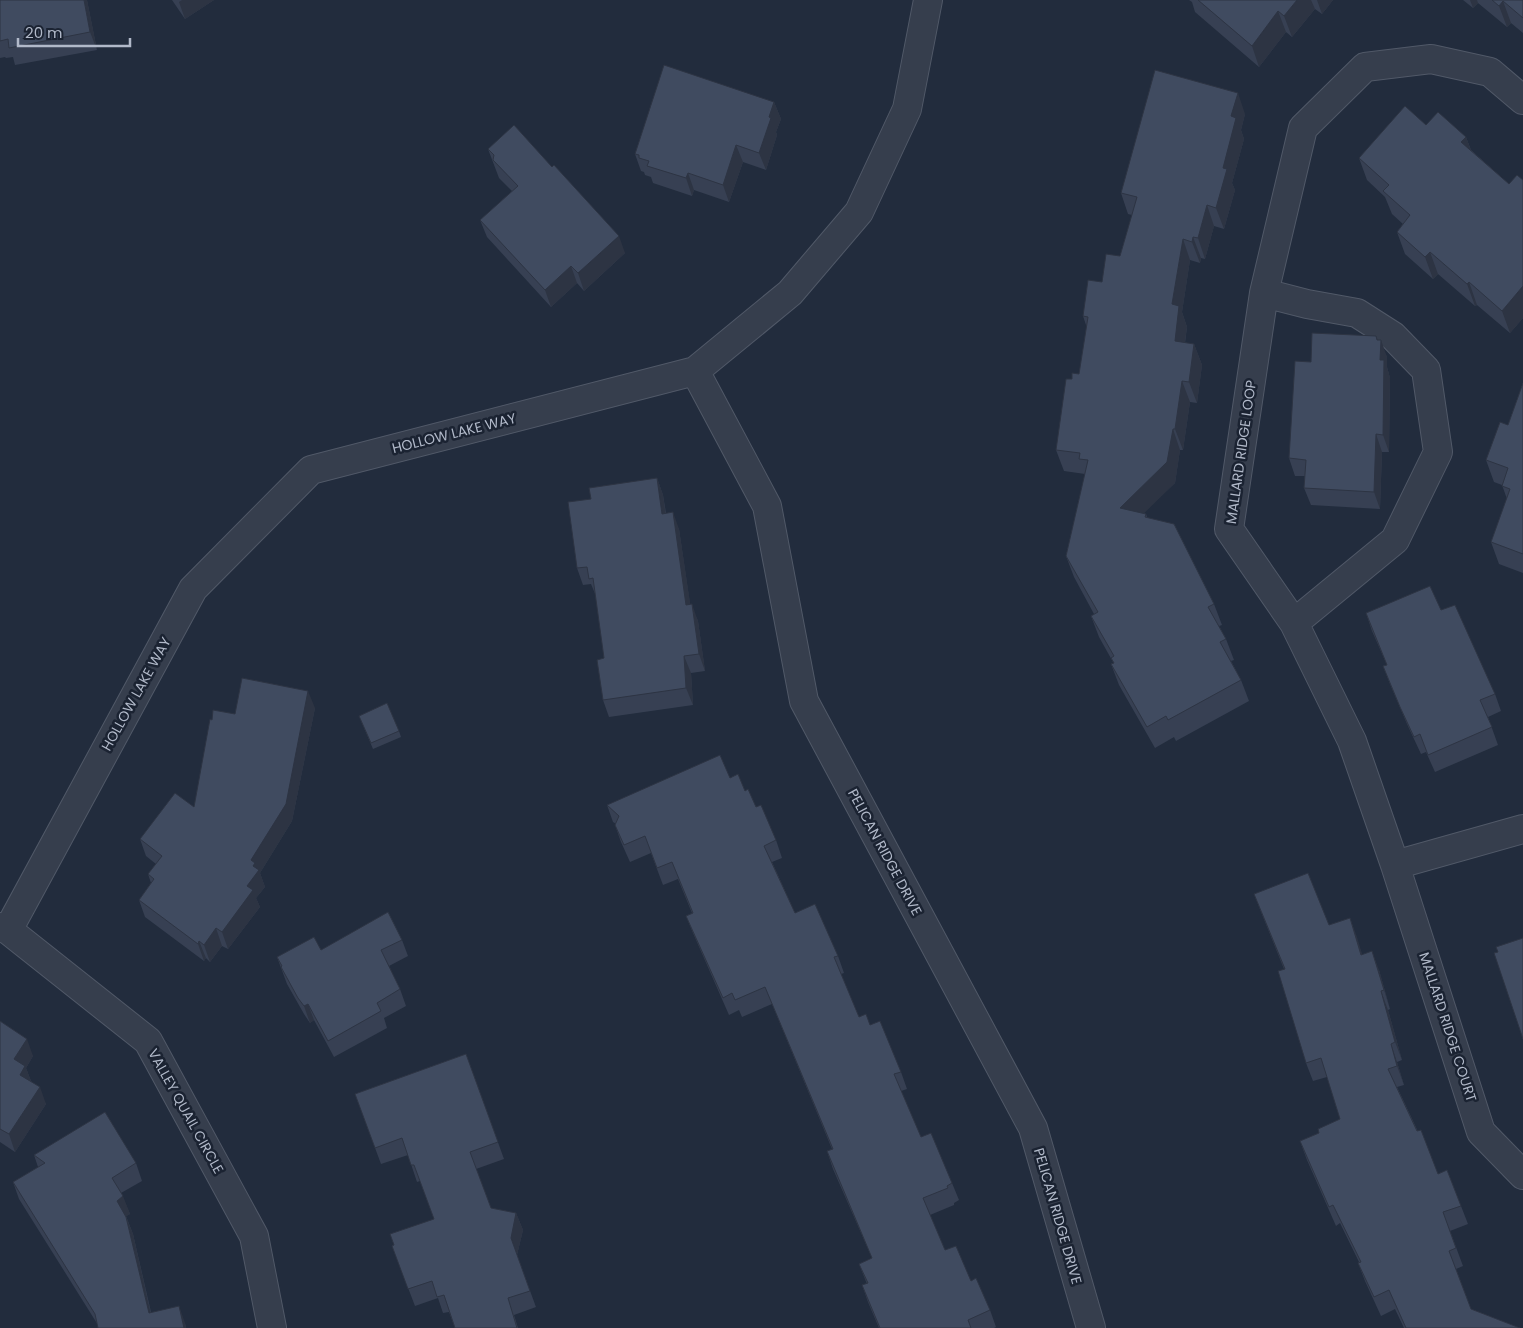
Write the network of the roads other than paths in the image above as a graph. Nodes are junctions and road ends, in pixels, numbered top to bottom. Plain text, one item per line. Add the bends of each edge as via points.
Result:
1 (928, 0) edge
2 (1523, 100) edge
3 (1264, 293) junction
4 (695, 371) junction
5 (1294, 623) junction
6 (1523, 829) edge
7 (1395, 865) junction
8 (4, 929) edge
9 (1523, 1176) edge
10 (272, 1328) edge
11 (1091, 1328) edge

1 - 4 street, HOLLOW LAKE WAY via 907,109 859,212 790,293
2 - 3 street, MALLARD RIDGE LOOP via 1490,72 1431,59 1365,67 1303,128
3 - 5 street, MALLARD RIDGE LOOP via 1229,529
3 - 5 street via 1357,313 1393,336 1426,370 1438,452 1395,540
4 - 8 street, HOLLOW LAKE WAY via 311,470 193,590
4 - 11 street, PELICAN RIDGE DRIVE via 766,506 804,701 1033,1128
5 - 7 street, MALLARD RIDGE LOOP via 1352,741
6 - 7 street
7 - 9 street, MALLARD RIDGE COURT via 1481,1132
8 - 10 street, VALLEY QUAIL CIRCLE via 148,1041 254,1236

